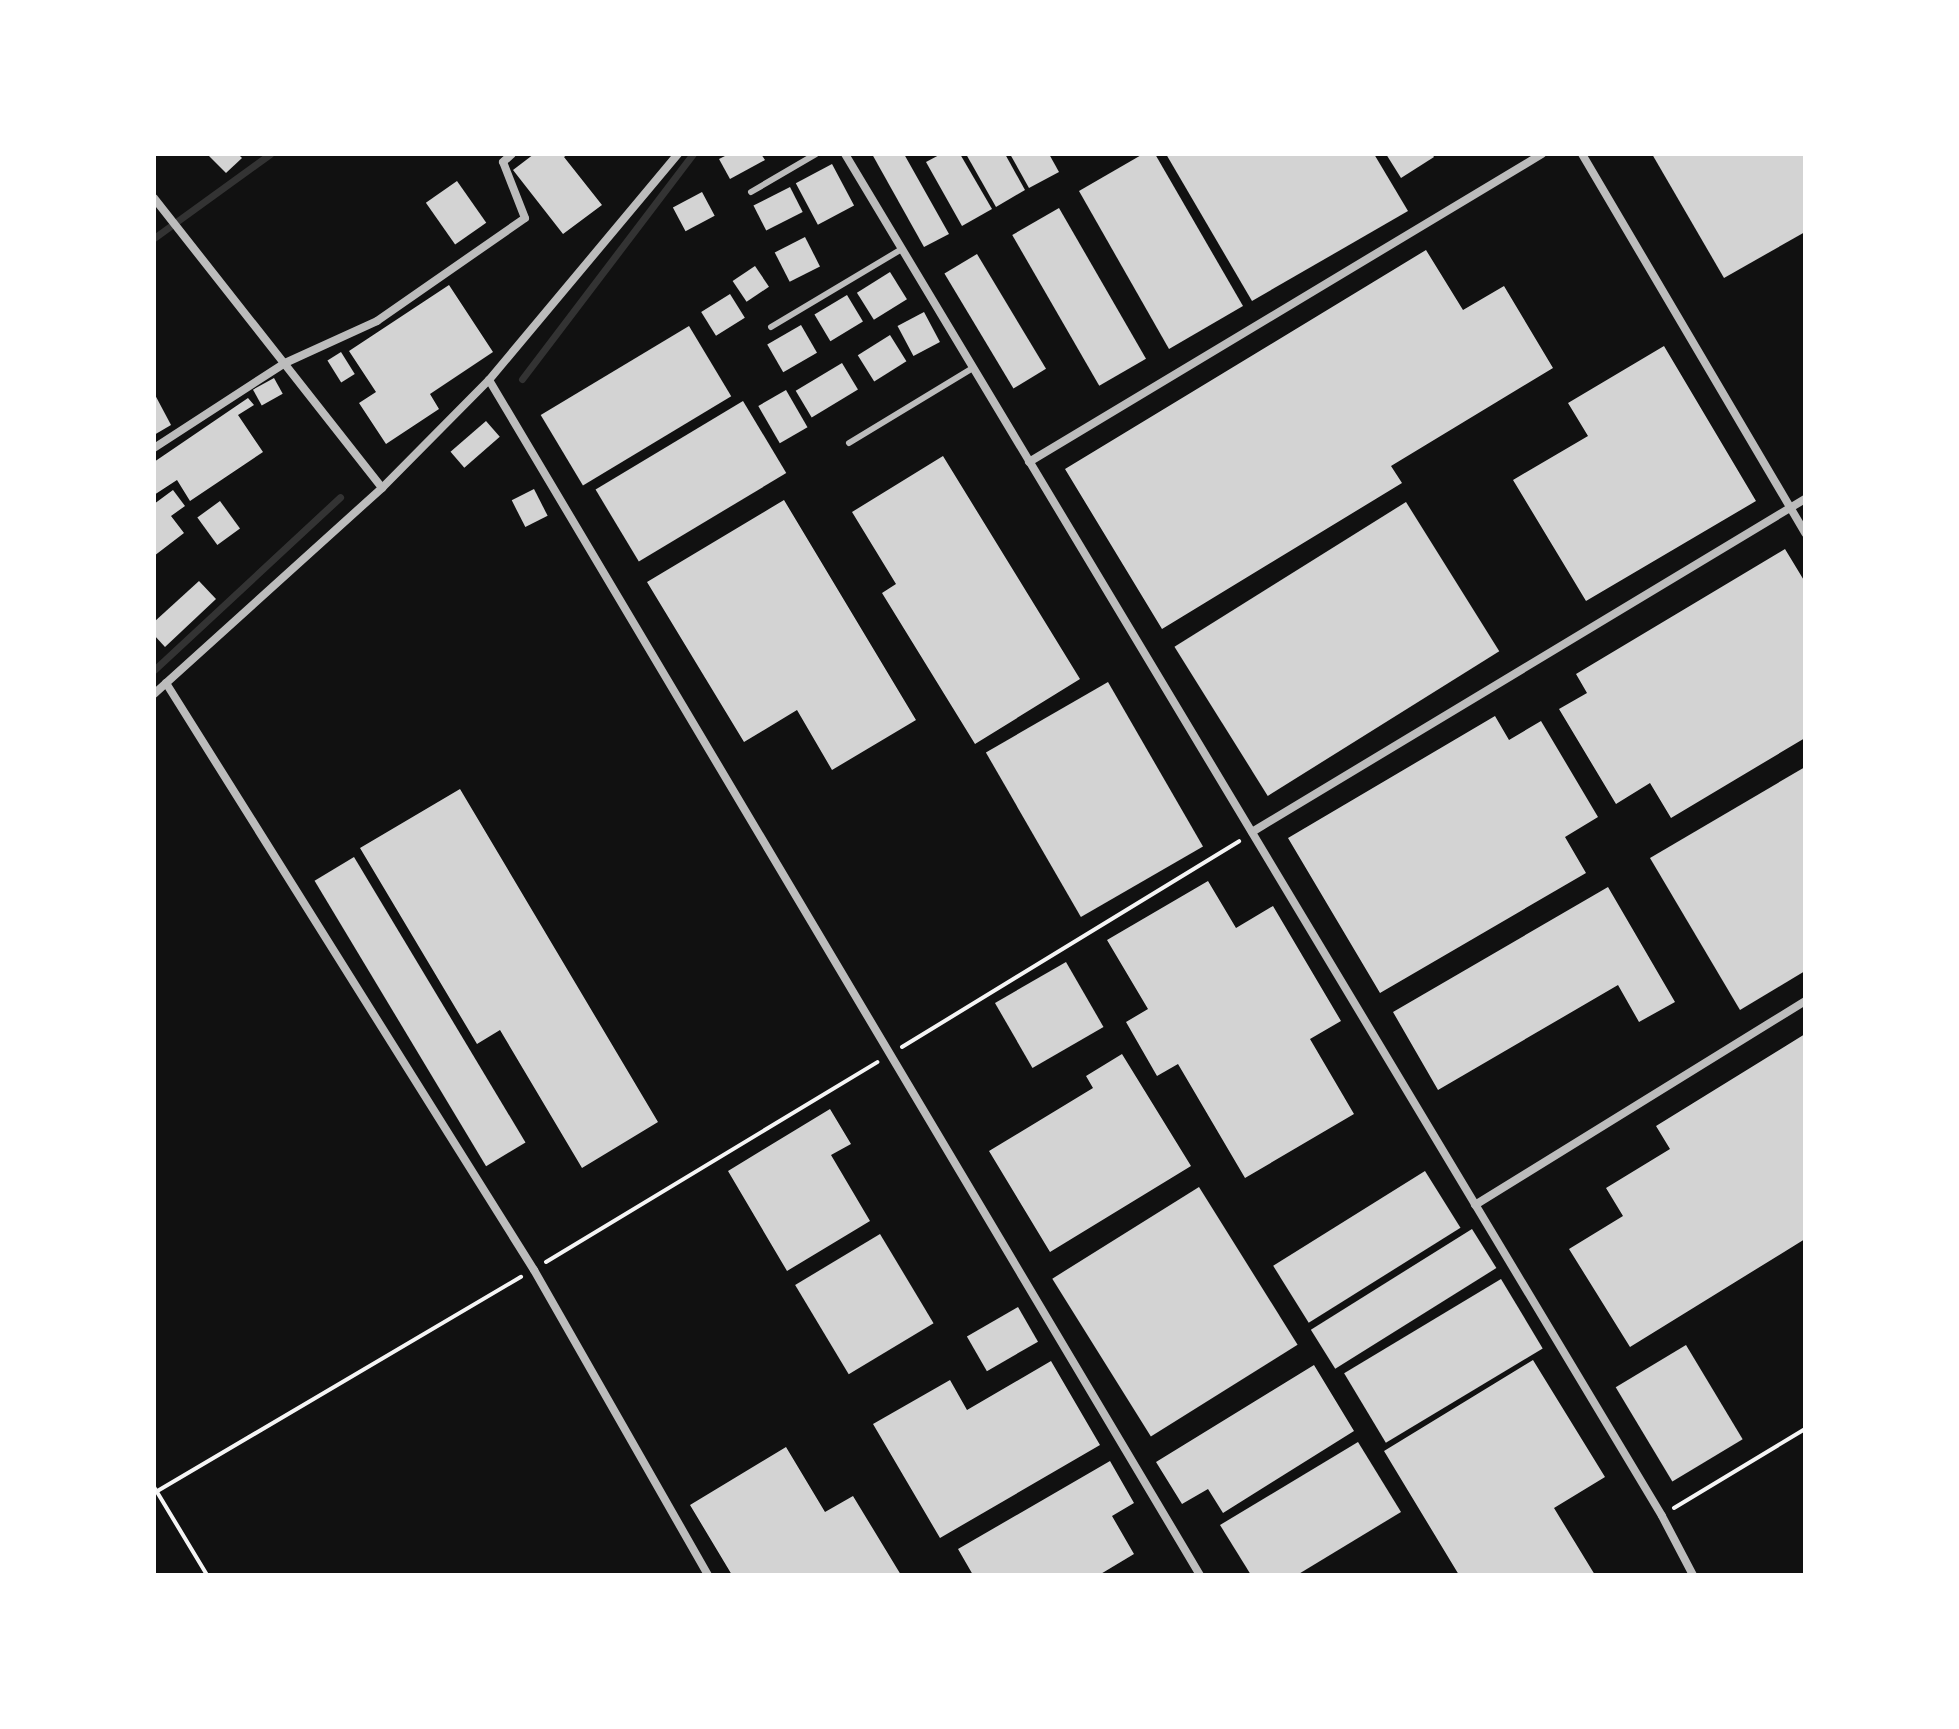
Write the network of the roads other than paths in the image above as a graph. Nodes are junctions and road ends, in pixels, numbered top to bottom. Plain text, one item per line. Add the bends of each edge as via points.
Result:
1 (512, 154) edge
2 (678, 154) edge
3 (816, 154) edge
4 (845, 154) edge
5 (1542, 154) edge
6 (1582, 154) edge
7 (751, 192) dead end
8 (154, 198) edge
9 (902, 249) junction
10 (771, 327) dead end
11 (285, 363) junction
12 (973, 368) junction
13 (489, 380) junction
14 (849, 443) dead end
15 (154, 448) edge
16 (1029, 462) junction
17 (382, 488) junction
18 (1805, 499) edge
19 (1790, 508) junction
20 (1805, 533) edge
21 (166, 683) junction
22 (154, 694) edge
23 (1252, 832) junction
24 (1805, 1001) edge
25 (1475, 1205) junction
26 (708, 1575) edge
27 (1200, 1575) edge
28 (1693, 1575) edge

1 - 11 street via 503,162 525,218 377,321
2 - 13 street
3 - 7 lane
4 - 9 street
5 - 16 street
6 - 19 street
8 - 11 street
9 - 10 lane
9 - 12 street
11 - 15 street
11 - 17 street
12 - 14 lane
12 - 16 street
13 - 17 street
13 - 27 street
16 - 23 street
17 - 21 street
18 - 19 street
19 - 20 street
19 - 23 street
21 - 22 street
21 - 26 street via 534,1270
23 - 25 street
24 - 25 street
25 - 28 street

